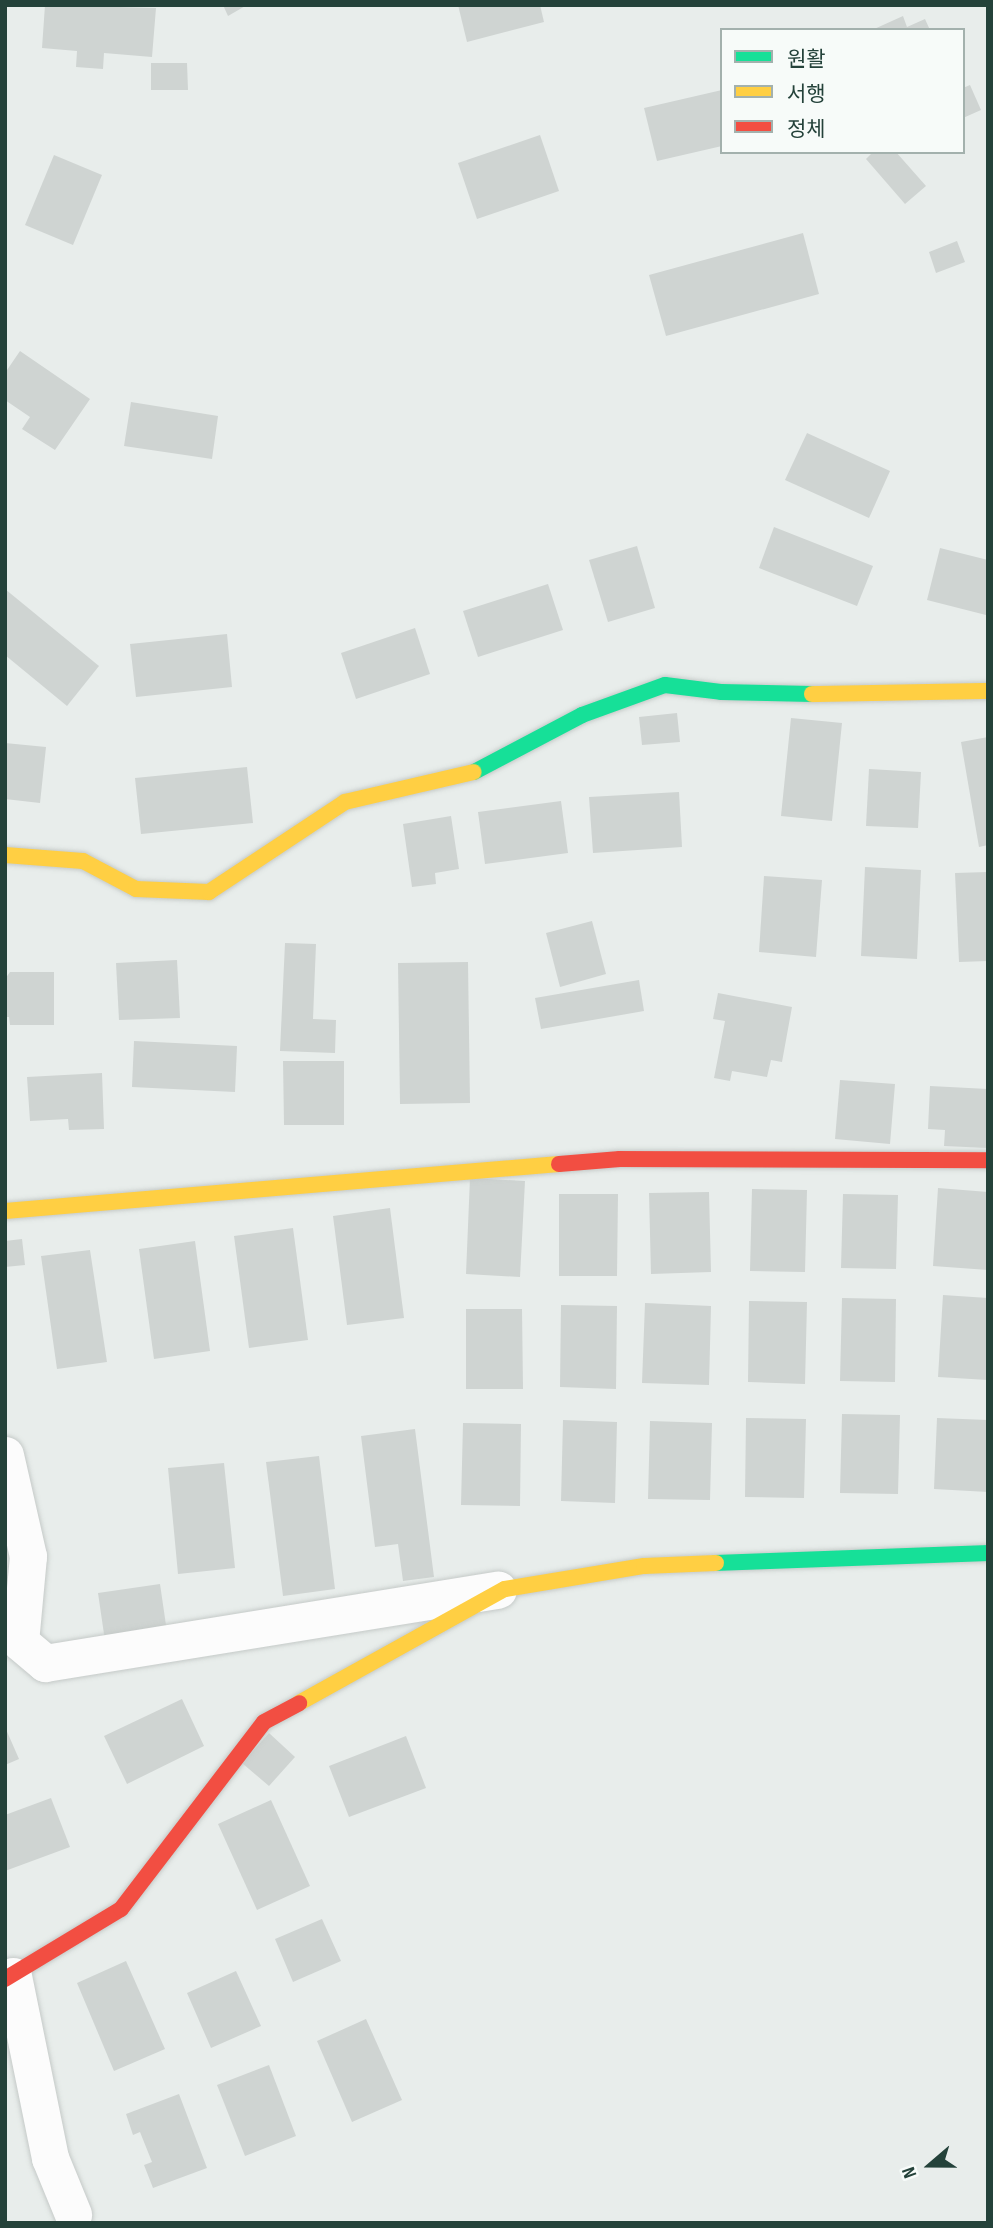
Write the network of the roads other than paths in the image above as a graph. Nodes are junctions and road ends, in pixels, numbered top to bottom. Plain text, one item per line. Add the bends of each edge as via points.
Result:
1 (988, 691) edge
2 (5, 855) edge
3 (988, 1160) edge
4 (5, 1211) edge
5 (5, 1455) edge
6 (988, 1553) edge
7 (505, 1589) junction
8 (9, 1977) edge
9 (73, 2214) dead end

1 - 2 street via 873,695 721,692 665,685 582,715 470,774 345,802 209,892 136,889 83,861
3 - 4 street via 620,1159
5 - 7 street via 28,1556 20,1642 45,1663
6 - 7 street via 644,1566
7 - 8 street via 264,1722 121,1909
8 - 9 street via 50,2158

